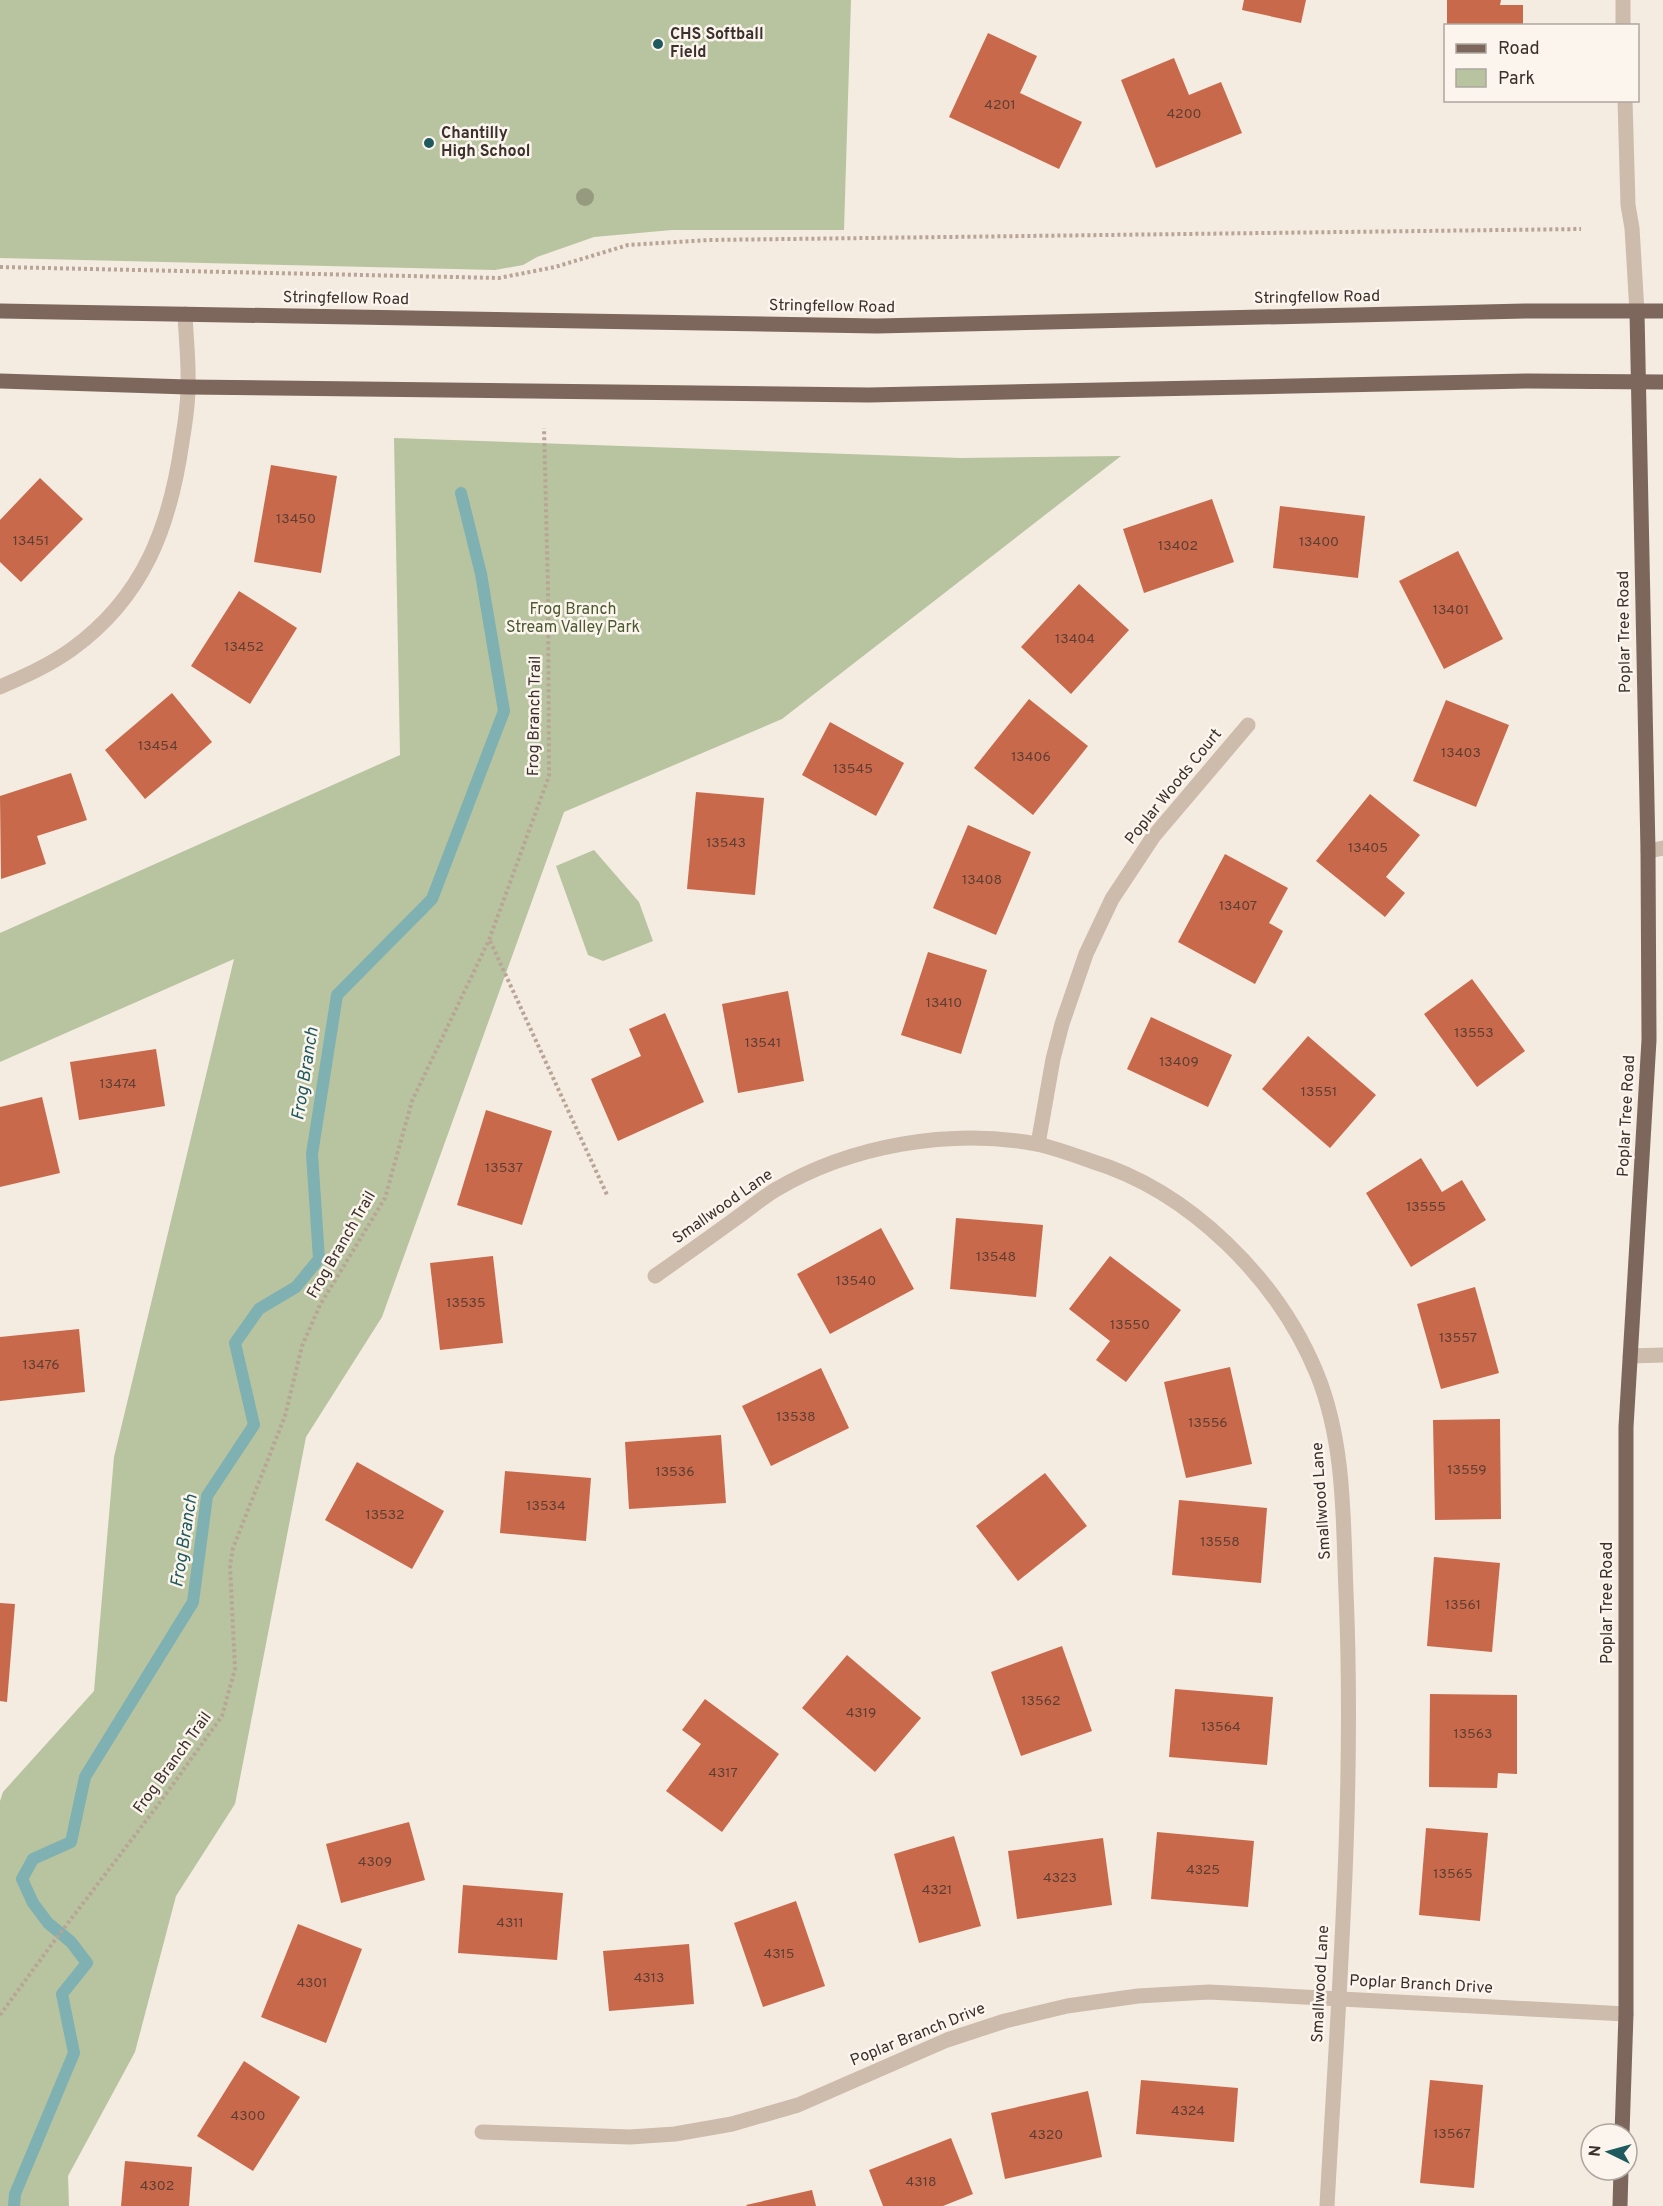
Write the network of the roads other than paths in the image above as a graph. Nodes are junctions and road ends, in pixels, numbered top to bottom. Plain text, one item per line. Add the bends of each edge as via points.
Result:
1 (1623, 0) edge
2 (1623, 24) edge
3 (1625, 102) edge
4 (0, 311) edge
5 (1663, 311) edge
6 (1637, 312) junction
7 (185, 314) junction
8 (0, 381) edge
9 (1663, 382) edge
10 (1638, 383) junction
11 (188, 387) junction
12 (0, 687) edge
13 (1248, 725) dead end
14 (1655, 849) edge
15 (1038, 1144) junction
16 (656, 1276) dead end
17 (1663, 1355) edge
18 (1630, 1356) junction
19 (1339, 1999) junction
20 (1626, 2013) junction
21 (1622, 2122) edge
22 (482, 2132) dead end
23 (1621, 2182) edge
24 (1327, 2206) edge
25 (1620, 2206) edge

1 - 2 street
3 - 6 street, Poplar Tree Road
4 - 7 main road, Stringfellow Road
5 - 6 main road, Stringfellow Road
6 - 7 main road, Stringfellow Road via 1525,311 877,326
6 - 10 main road, Poplar Tree Road
7 - 11 street
8 - 11 main road
9 - 10 main road
10 - 11 main road via 1527,381 869,395
10 - 14 main road, Poplar Tree Road
11 - 12 street via 176,484 166,522 130,592 73,648
13 - 15 street, Poplar Woods Court via 1153,837 1112,899 1086,954 1062,1024
14 - 18 main road, Poplar Tree Road via 1649,1040
15 - 16 street, Smallwood Lane via 936,1139 877,1149 823,1166 775,1190
15 - 19 street, Smallwood Lane via 1109,1166 1171,1199 1217,1234 1257,1275 1291,1322 1317,1375 1334,1431 1341,1474 1348,1639 1348,1798
17 - 18 street
18 - 20 main road, Poplar Tree Road via 1626,1427
19 - 20 street, Poplar Branch Drive
19 - 22 street, Poplar Branch Drive via 1209,1992 1067,2006 947,2040 798,2105 732,2124 630,2137
19 - 24 street, Smallwood Lane
20 - 21 main road, Poplar Tree Road
23 - 25 main road

